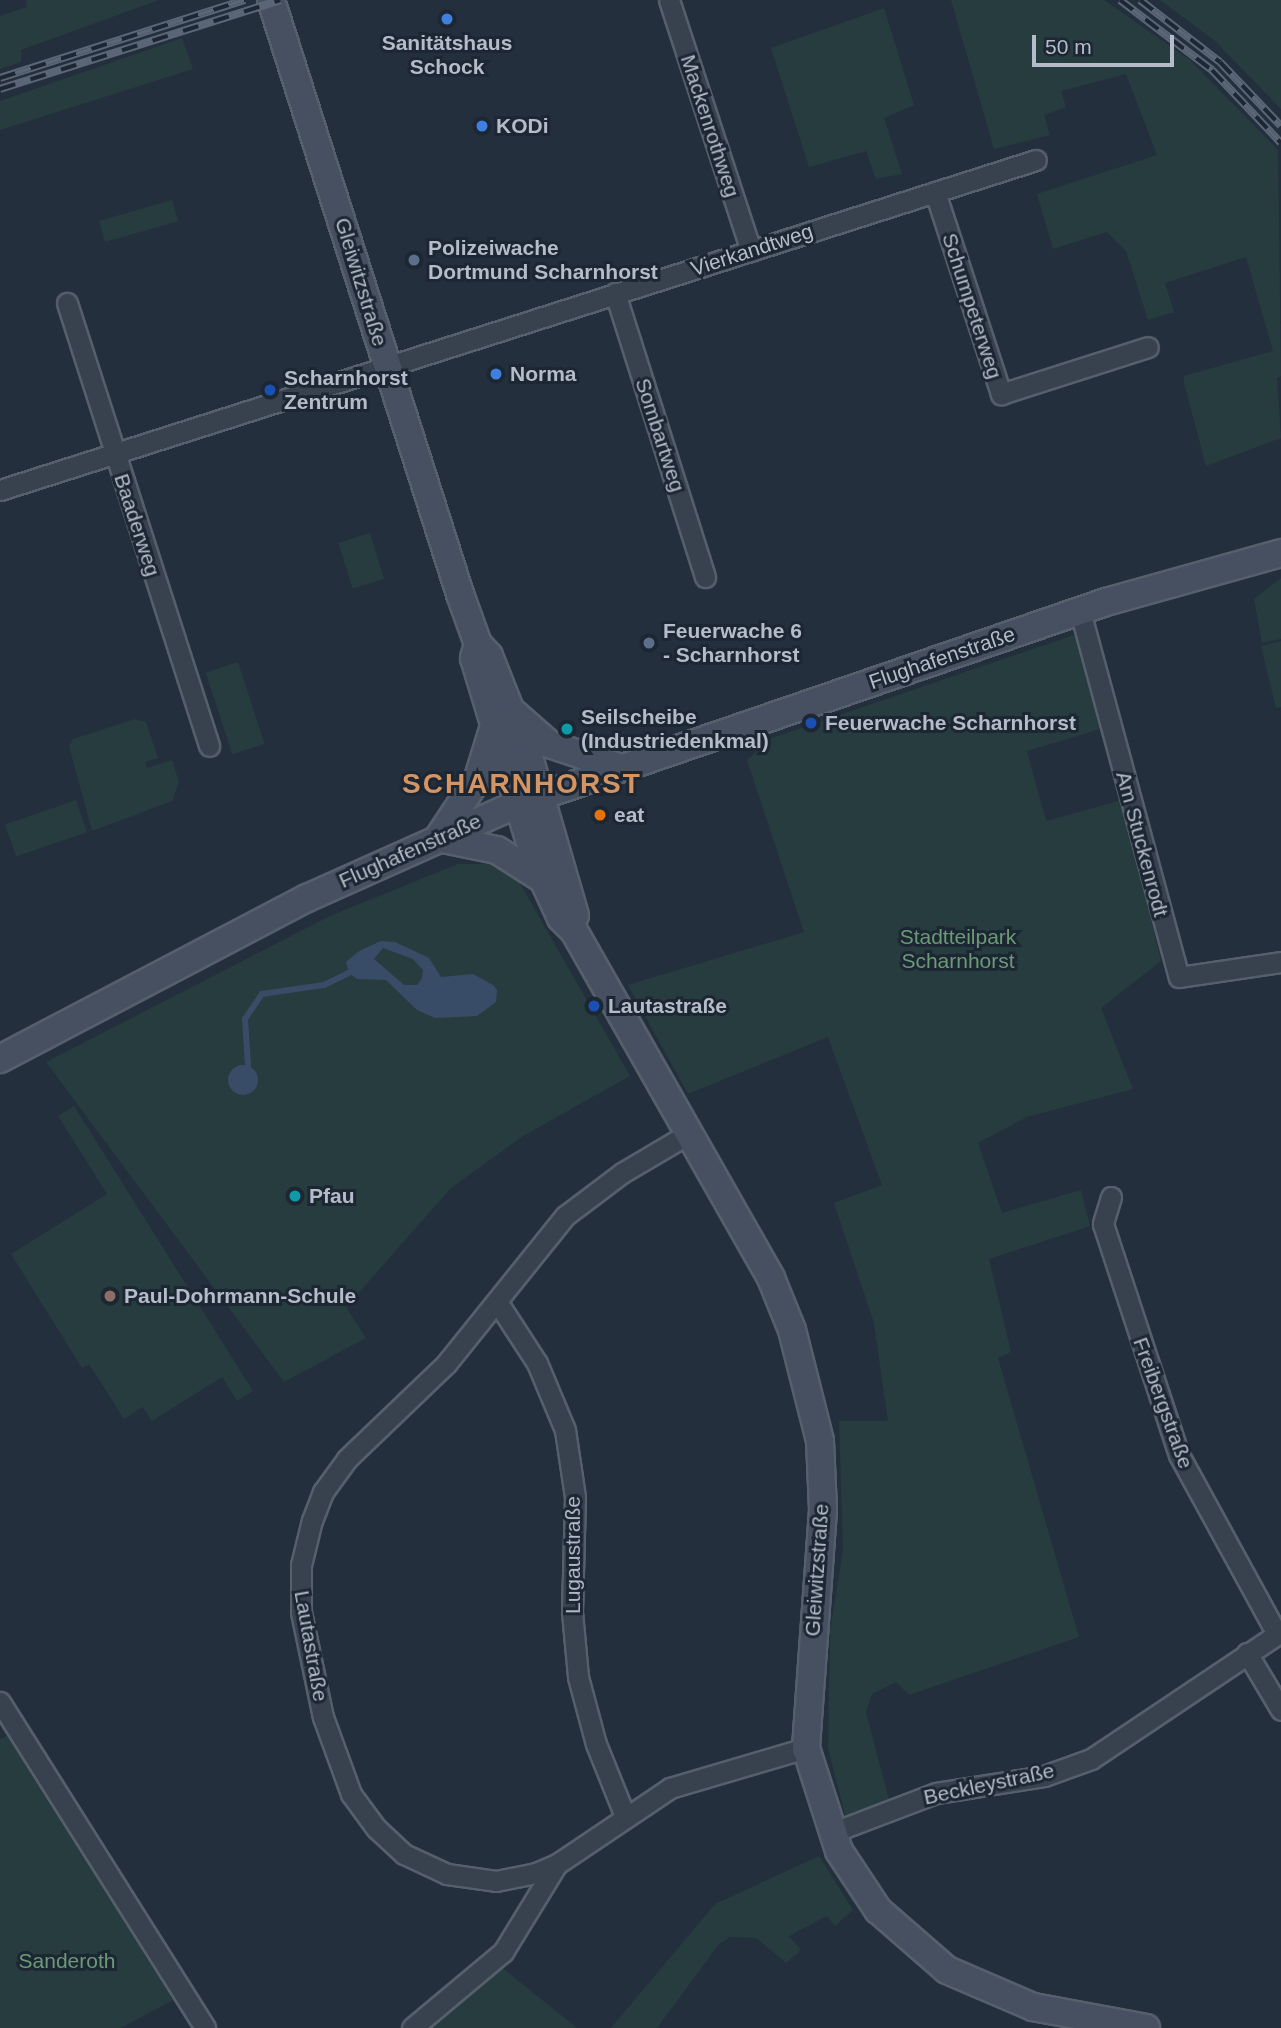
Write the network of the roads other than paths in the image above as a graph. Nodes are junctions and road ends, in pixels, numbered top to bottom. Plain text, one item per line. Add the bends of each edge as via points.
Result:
1 (271, 0) edge
2 (669, 0) edge
3 (1036, 160) dead end
4 (935, 191) junction
5 (751, 251) junction
6 (615, 293) junction
7 (67, 303) dead end
8 (1148, 347) dead end
9 (387, 365) junction
10 (114, 454) junction
11 (0, 490) edge
12 (1281, 553) edge
13 (705, 577) dead end
14 (1080, 611) junction
15 (501, 717) junction
16 (209, 746) dead end
17 (618, 767) junction
18 (527, 800) junction
19 (438, 838) junction
20 (544, 881) junction
21 (574, 931) junction
22 (1281, 962) edge
23 (0, 1059) edge
24 (688, 1134) junction
25 (1111, 1197) dead end
26 (498, 1303) junction
27 (1279, 1633) edge
28 (1247, 1653) junction
29 (0, 1702) edge
30 (1281, 1710) edge
31 (806, 1748) junction
32 (625, 1816) junction
33 (831, 1833) junction
34 (557, 1864) junction
35 (205, 2028) edge
36 (412, 2028) edge
37 (1146, 2028) edge

1 - 9 street, Gleiwitzstraße
2 - 5 street, Mackenrothweg
3 - 4 street, Vierkandtweg
4 - 5 street, Vierkandtweg
4 - 8 street, Schumpeterweg via 1001,394
5 - 6 street, Vierkandtweg
6 - 9 street, Vierkandtweg
6 - 13 street, Sombartweg
7 - 10 street, Baaderweg
9 - 10 street, Vierkandtweg
9 - 15 street, Gleiwitzstraße via 478,644 489,656
10 - 11 street, Vierkandtweg
10 - 16 street, Baaderweg
12 - 14 street, Flughafenstraße
14 - 17 street, Flughafenstraße
14 - 22 street, Am Stuckenrodt via 1179,977
15 - 17 street via 549,744
15 - 18 street, Gleiwitzstraße
15 - 19 street via 478,778
17 - 18 street, Flughafenstraße
18 - 19 street, Flughafenstraße
18 - 20 street, Gleiwitzstraße
18 - 21 street, Gleiwitzstraße via 575,916
19 - 20 street via 507,854
19 - 23 street, Flughafenstraße via 307,898
20 - 21 street, Gleiwitzstraße via 561,918
21 - 24 street, Gleiwitzstraße
24 - 26 street, Lautastraße via 622,1173 565,1216
24 - 31 street, Gleiwitzstraße via 771,1278 792,1330 815,1413 822,1475 822,1562
25 - 27 street, Freibergstraße via 1103,1224 1179,1455
26 - 32 street, Lugaustraße via 537,1363 565,1430 575,1497 572,1612 578,1677 596,1744
26 - 34 street, Lautastraße via 447,1363 363,1440 323,1492 304,1544 301,1612 330,1741 351,1794 376,1828 425,1866 478,1881 515,1878
27 - 28 street, Beckleystraße
28 - 30 street
28 - 33 street, Beckleystraße via 1091,1759 1044,1776 936,1793
29 - 35 street
31 - 32 street, Lautastraße via 687,1781
31 - 33 street, Gleiwitzstraße
32 - 34 street, Lautastraße
33 - 37 street, Gleiwitzstraße via 878,1910 947,1970 1033,2007
34 - 36 street via 503,1952

